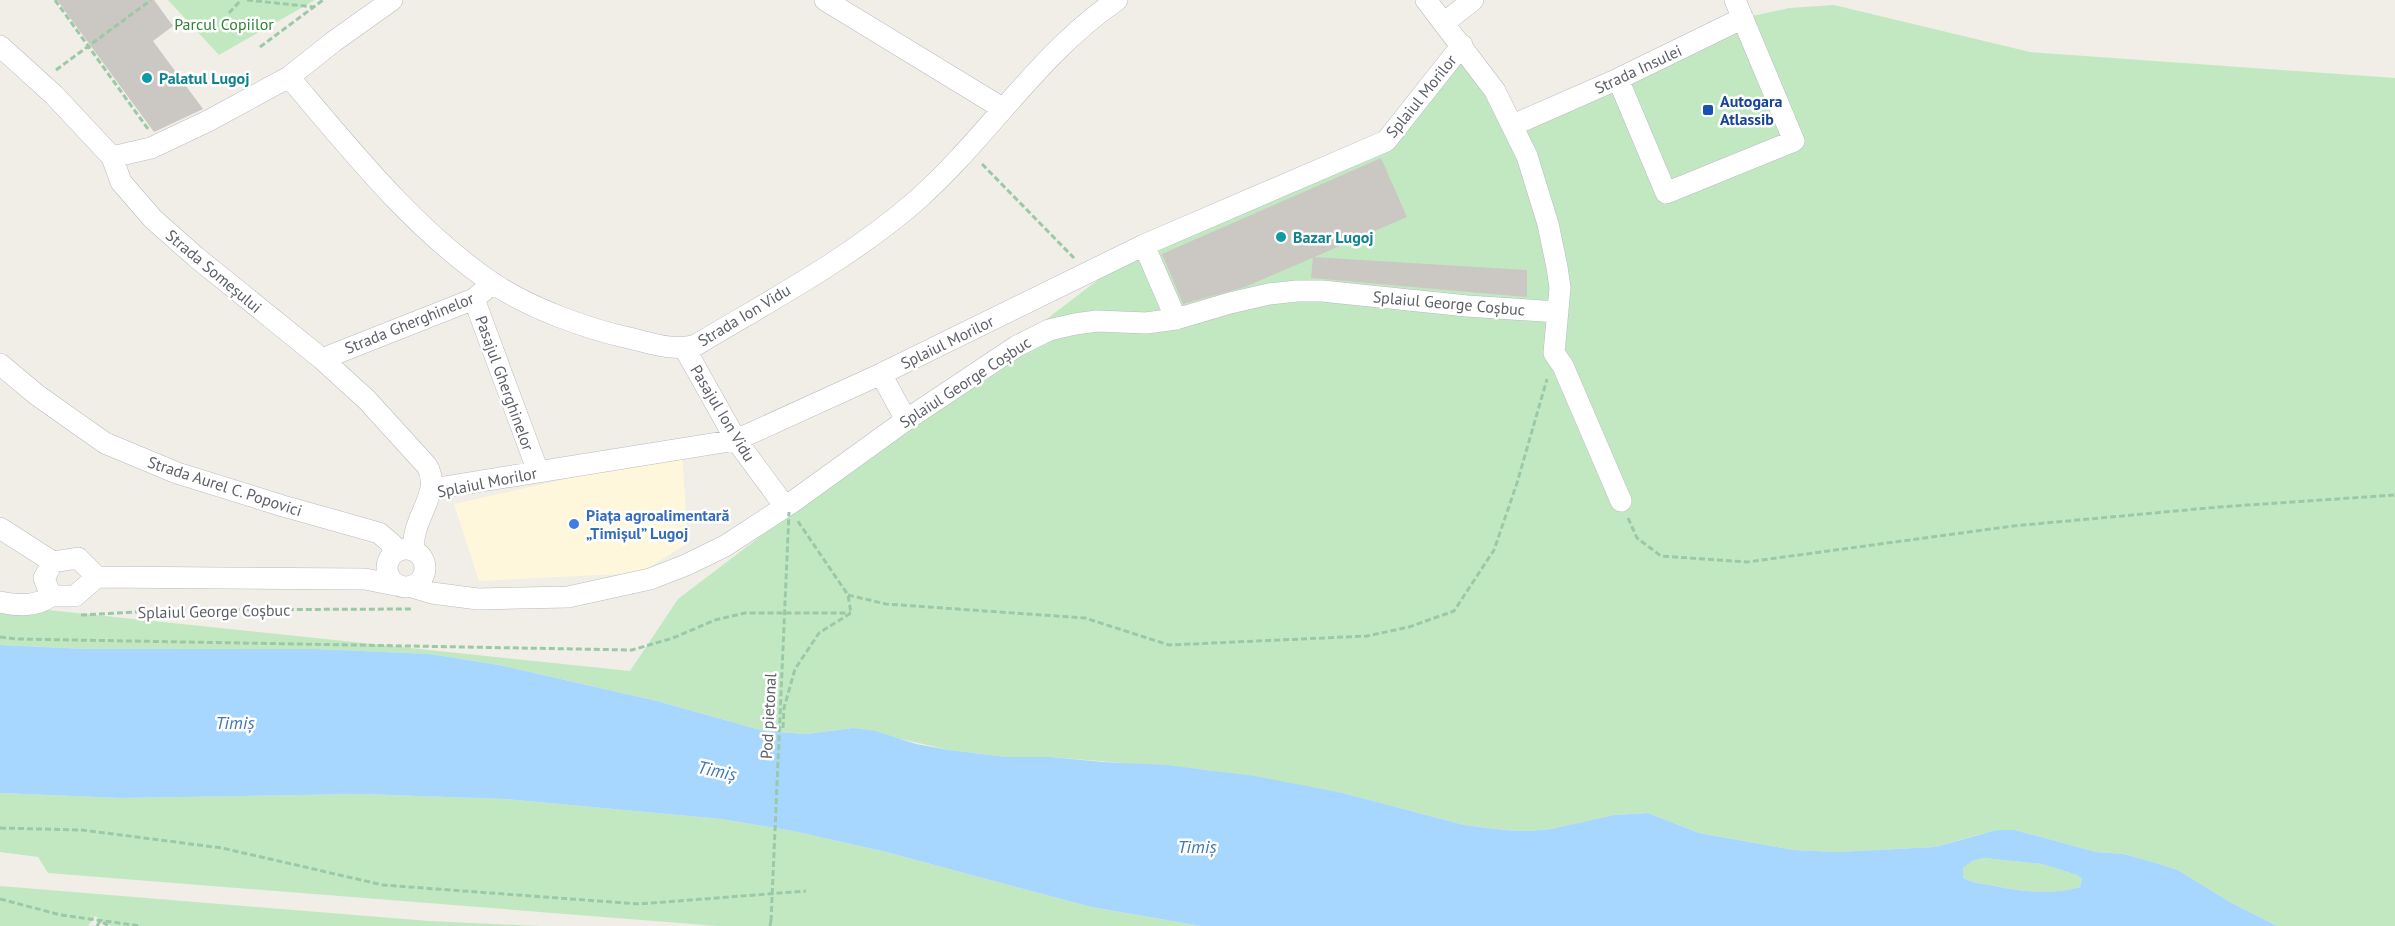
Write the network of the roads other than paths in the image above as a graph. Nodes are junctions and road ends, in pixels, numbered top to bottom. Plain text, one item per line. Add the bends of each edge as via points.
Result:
1 (392, 0) edge
2 (825, 0) edge
3 (1116, 0) edge
4 (1426, 0) edge
5 (1473, 0) edge
6 (1739, 9) edge
7 (1444, 23) junction
8 (1462, 45) junction
9 (0, 46) edge
10 (289, 77) junction
11 (1618, 80) junction
12 (1002, 108) junction
13 (1514, 125) junction
14 (112, 157) junction
15 (1144, 245) junction
16 (493, 283) junction
17 (1035, 298) junction
18 (474, 299) junction
19 (1558, 312) junction
20 (1176, 319) junction
21 (1049, 330) junction
22 (684, 349) junction
23 (322, 358) junction
24 (0, 364) edge
25 (880, 374) junction
26 (906, 420) junction
27 (736, 440) junction
28 (536, 466) dead end
29 (432, 489) junction
30 (1621, 501) road end
31 (787, 509) junction
32 (0, 528) edge
33 (52, 562) junction
34 (400, 568) junction
35 (97, 577) junction
36 (51, 596) junction
37 (0, 602) edge

1 - 10 street
2 - 12 street
3 - 12 street, Strada Ion Vidu via 1065,41
4 - 7 street
5 - 7 street
6 - 11 street, Strada Insulei
6 - 11 street via 1794,141 1666,193
7 - 8 street
8 - 13 street
8 - 15 street, Splaiul Morilor via 1386,141
9 - 14 street, Strada Someșului via 54,95
10 - 14 street via 150,148
10 - 16 street, Strada Ion Vidu via 408,210
11 - 13 street, Strada Insulei
12 - 22 street, Strada Ion Vidu via 947,172 882,227 830,264
13 - 19 street via 1532,168 1548,224 1560,288
14 - 23 street, Strada Someșului via 121,182 153,219
15 - 17 street, Splaiul Morilor
15 - 20 street
16 - 18 street, Strada Gherghinelor
16 - 22 street, Strada Ion Vidu via 575,322
17 - 21 street
17 - 25 street, Splaiul Morilor
18 - 23 street, Strada Gherghinelor
18 - 28 street, Pasajul Gherghinelor
19 - 20 street, Splaiul George Coșbuc via 1297,291 1230,303
19 - 30 street via 1554,353
20 - 21 street, Splaiul George Coșbuc via 1146,323 1097,321
21 - 26 street, Splaiul George Coșbuc via 1017,346
22 - 27 street, Pasajul Ion Vidu
23 - 29 street, Strada Someșului via 403,437 432,475
24 - 34 street, Strada Aurel C. Popovici via 105,443 177,473 379,532 392,544
25 - 26 street
25 - 27 street, Splaiul Morilor
26 - 31 street, Splaiul George Coșbuc
27 - 29 street, Splaiul Morilor
27 - 31 street, Pasajul Ion Vidu
29 - 34 street, Splaiul Morilor
31 - 34 street, Splaiul George Coșbuc via 686,565 650,579 568,597 478,599 432,593
32 - 33 street
33 - 35 street via 78,558
33 - 36 street via 44,578
34 - 35 street, Splaiul George Coșbuc via 365,579
35 - 36 street via 75,596
36 - 37 street via 42,603 16,606

